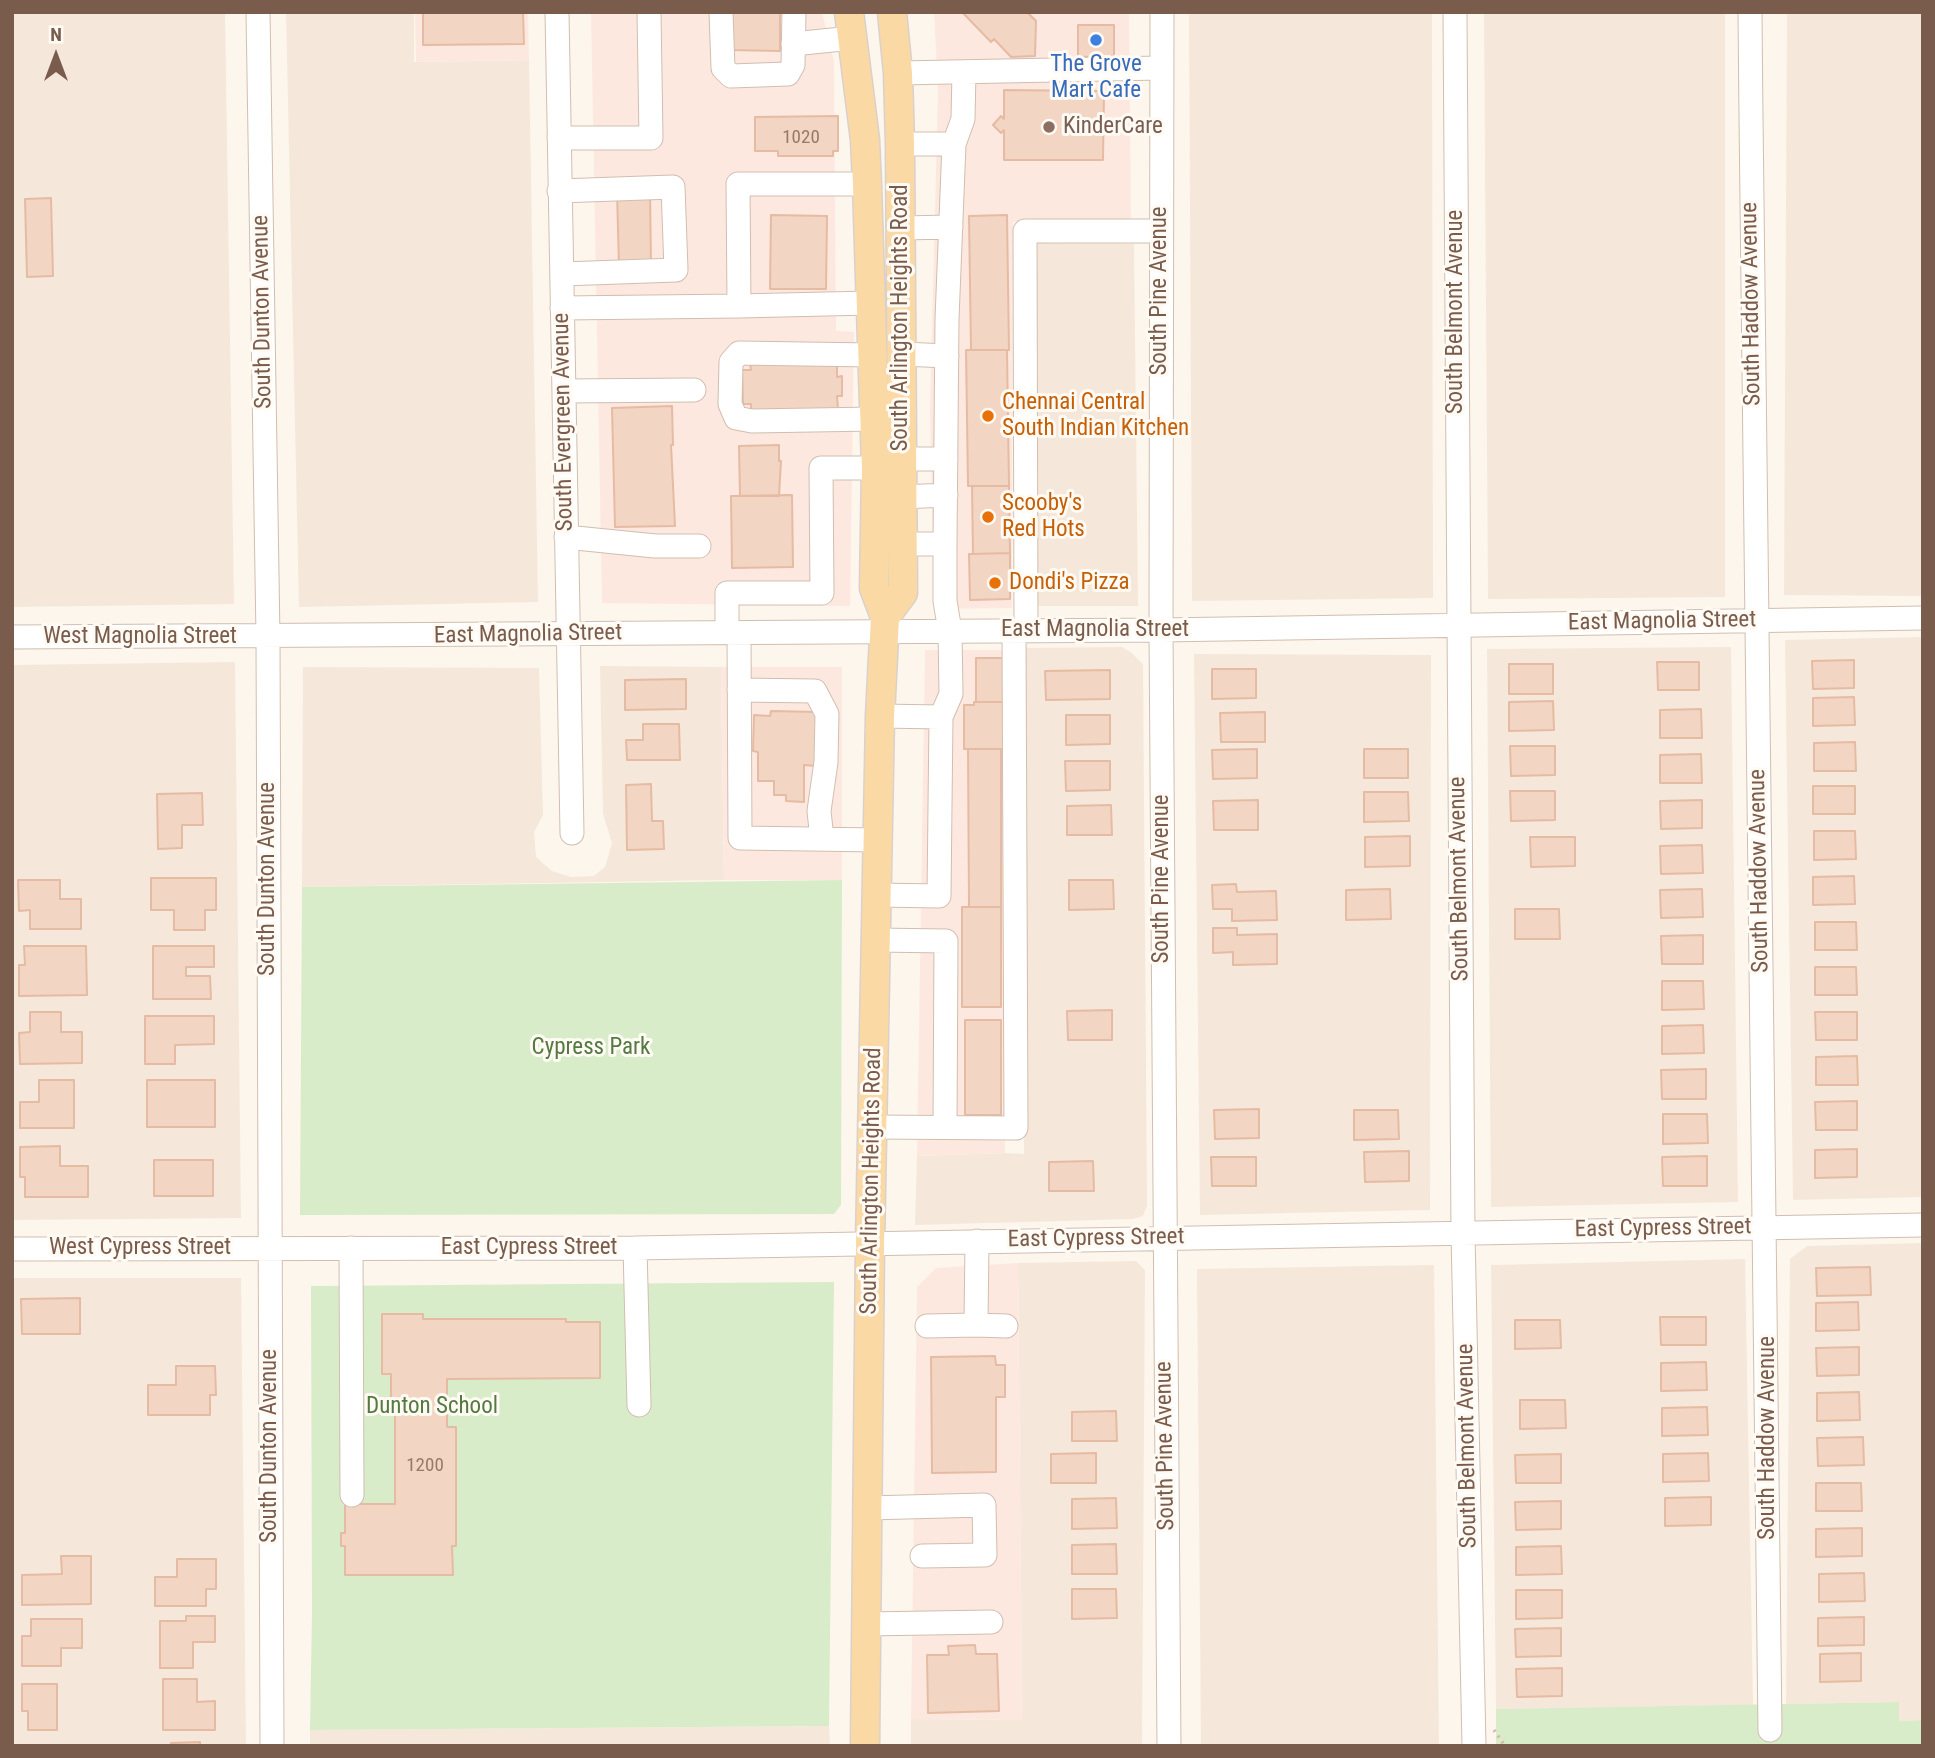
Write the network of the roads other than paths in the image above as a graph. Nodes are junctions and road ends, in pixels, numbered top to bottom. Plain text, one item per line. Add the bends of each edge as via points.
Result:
1 (258, 12) edge
2 (557, 12) edge
3 (649, 12) edge
4 (721, 12) edge
5 (794, 12) edge
6 (892, 12) edge
7 (1162, 12) edge
8 (1455, 12) edge
9 (1750, 12) edge
10 (850, 25) edge
11 (793, 44) junction
12 (1161, 68) junction
13 (964, 72) junction
14 (898, 73) junction
15 (559, 138) junction
16 (900, 144) junction
17 (954, 144) junction
18 (866, 184) junction
19 (559, 191) junction
20 (951, 226) junction
21 (901, 228) junction
22 (1160, 231) junction
23 (562, 274) junction
24 (870, 303) junction
25 (739, 306) junction
26 (562, 308) junction
27 (902, 354) junction
28 (871, 355) junction
29 (947, 356) junction
30 (694, 390) dead end
31 (564, 391) junction
32 (874, 419) junction
33 (946, 459) junction
34 (889, 463) junction
35 (946, 495) junction
36 (902, 497) junction
37 (566, 537) junction
38 (902, 544) junction
39 (945, 544) junction
40 (699, 546) dead end
41 (1923, 618) edge
42 (1755, 620) junction
43 (884, 624) junction
44 (1457, 626) junction
45 (1021, 630) junction
46 (1161, 630) junction
47 (950, 631) junction
48 (733, 632) junction
49 (568, 635) junction
50 (12, 638) edge
51 (268, 638) junction
52 (739, 690) junction
53 (880, 716) junction
54 (941, 717) junction
55 (572, 833) dead end
56 (822, 839) junction
57 (877, 840) junction
58 (877, 895) junction
59 (876, 940) junction
60 (872, 1127) junction
61 (945, 1127) junction
62 (1923, 1225) edge
63 (1766, 1228) junction
64 (1463, 1233) junction
65 (1164, 1238) junction
66 (977, 1241) junction
67 (870, 1243) junction
68 (269, 1248) junction
69 (351, 1248) junction
70 (635, 1248) junction
71 (12, 1249) edge
72 (927, 1325) dead end
73 (976, 1325) junction
74 (1006, 1325) dead end
75 (639, 1405) dead end
76 (352, 1496) dead end
77 (867, 1508) junction
78 (922, 1556) dead end
79 (991, 1622) dead end
80 (866, 1624) junction
81 (1770, 1730) dead end
82 (272, 1746) edge
83 (865, 1746) edge
84 (1169, 1746) edge
85 (1475, 1746) edge

1 - 51 street, South Dunton Avenue
2 - 15 street, South Evergreen Avenue
3 - 15 street via 651,138
4 - 11 street via 723,68 731,76 788,74
5 - 11 street
6 - 14 main road, South Arlington Heights Road
7 - 12 street, South Pine Avenue
8 - 44 street, South Belmont Avenue
9 - 42 street, South Haddow Avenue
10 - 11 street
10 - 18 main road, South Arlington Heights Road
12 - 13 street
12 - 22 street, South Pine Avenue
13 - 14 street
13 - 17 street via 963,119
14 - 16 main road, South Arlington Heights Road
15 - 19 street, South Evergreen Avenue
16 - 17 street
16 - 21 main road, South Arlington Heights Road
17 - 20 street
18 - 24 main road, South Arlington Heights Road
18 - 25 street via 738,184
19 - 23 street, South Evergreen Avenue
19 - 23 street via 673,187 676,270
20 - 21 street
20 - 29 street
21 - 27 main road, South Arlington Heights Road
22 - 45 street via 1025,231
22 - 46 street, South Pine Avenue
23 - 26 street, South Evergreen Avenue
24 - 25 street
24 - 28 main road, South Arlington Heights Road
25 - 26 street
26 - 31 street, South Evergreen Avenue
27 - 29 street
27 - 34 main road, South Arlington Heights Road
28 - 32 main road, South Arlington Heights Road
28 - 32 street via 739,353 731,362 730,404 736,418 752,421
29 - 33 street
30 - 31 street
31 - 37 street, South Evergreen Avenue
32 - 34 main road, South Arlington Heights Road
33 - 34 street
33 - 35 street
34 - 36 main road, South Arlington Heights Road
34 - 43 main road, South Arlington Heights Road via 874,588
34 - 48 street via 821,468 822,593 727,593
35 - 36 street
35 - 39 street
36 - 38 main road, South Arlington Heights Road
37 - 40 street
37 - 49 street, South Evergreen Avenue
38 - 39 street
38 - 43 main road, South Arlington Heights Road via 903,593
39 - 47 street
41 - 42 street, East Magnolia Street
42 - 44 street, East Magnolia Street
42 - 63 street, South Haddow Avenue
43 - 47 street, East Magnolia Street
43 - 48 street, East Magnolia Street
43 - 53 main road, South Arlington Heights Road
44 - 46 street, East Magnolia Street
44 - 64 street, South Belmont Avenue
45 - 46 street, East Magnolia Street
45 - 47 street, East Magnolia Street
45 - 61 street via 1016,1128
46 - 65 street, South Pine Avenue
47 - 54 street via 951,694
48 - 49 street, East Magnolia Street
48 - 52 street
49 - 51 street, East Magnolia Street
49 - 55 street, South Evergreen Avenue
50 - 51 street, West Magnolia Street
51 - 68 street, South Dunton Avenue
52 - 56 street via 815,691 827,714 819,811
52 - 56 street via 740,838
53 - 54 street
53 - 57 main road, South Arlington Heights Road
54 - 58 street via 939,895
56 - 57 street
57 - 58 main road, South Arlington Heights Road
58 - 59 main road, South Arlington Heights Road
59 - 60 main road, South Arlington Heights Road
59 - 61 street via 946,941
60 - 61 street
60 - 67 main road, South Arlington Heights Road
62 - 63 street, East Cypress Street
63 - 64 street, East Cypress Street
63 - 81 street, South Haddow Avenue
64 - 65 street, East Cypress Street
64 - 85 street, South Belmont Avenue
65 - 66 street, East Cypress Street
65 - 84 street, South Pine Avenue
66 - 67 street, East Cypress Street
66 - 73 street
67 - 70 street, East Cypress Street
67 - 77 main road, South Arlington Heights Road
68 - 69 street, East Cypress Street
68 - 71 street, West Cypress Street
68 - 82 street, South Dunton Avenue
69 - 70 street, East Cypress Street
69 - 76 street
70 - 75 street
72 - 73 street
73 - 74 street
77 - 78 street via 984,1505 985,1555
77 - 80 main road, South Arlington Heights Road
79 - 80 street
80 - 83 main road, South Arlington Heights Road

